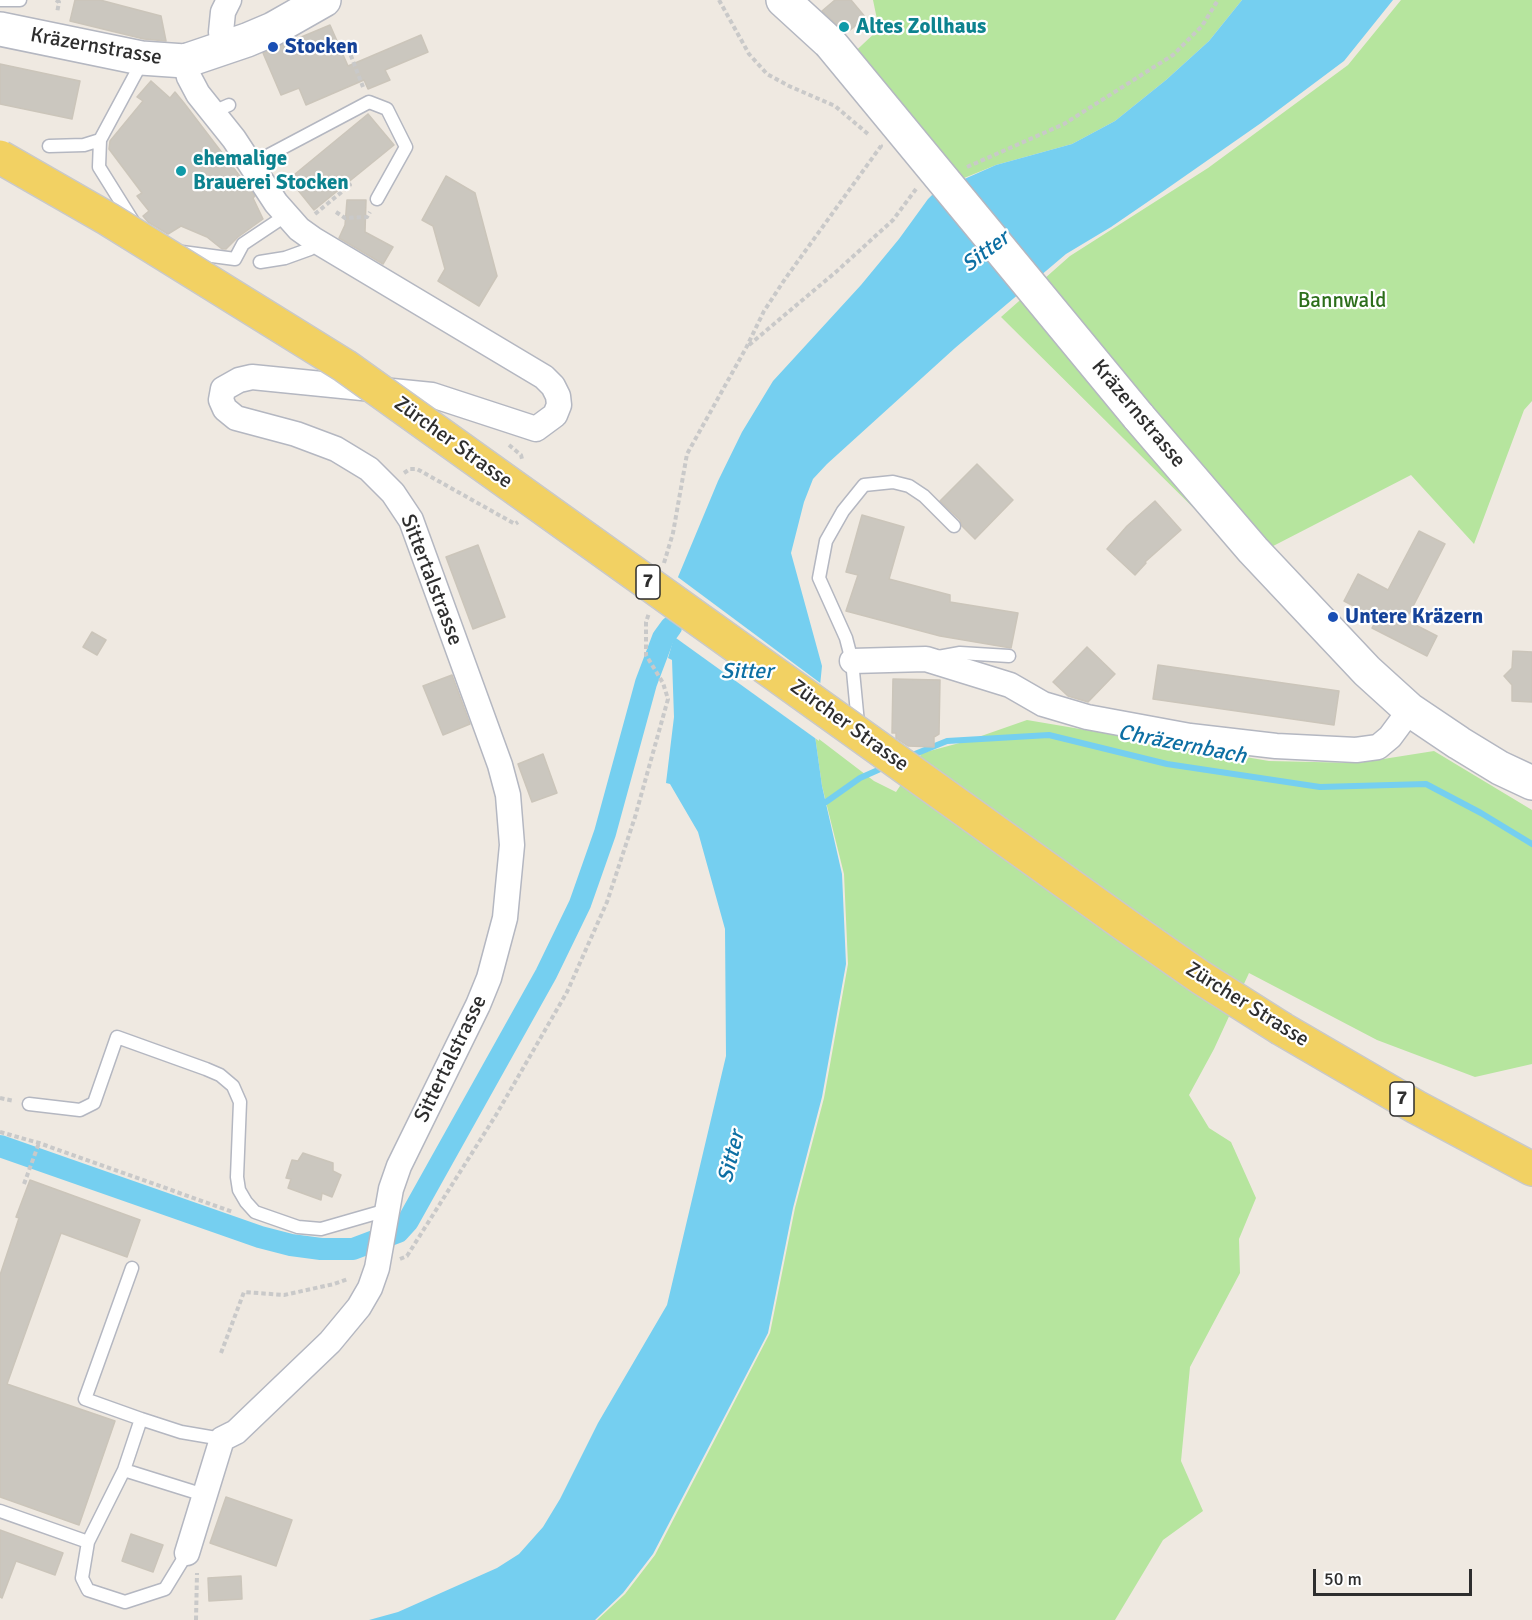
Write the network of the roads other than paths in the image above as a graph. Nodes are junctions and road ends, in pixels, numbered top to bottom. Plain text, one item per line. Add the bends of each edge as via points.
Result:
1 (0, 0) edge
2 (20, 0) edge
3 (229, 0) edge
4 (324, 0) edge
5 (798, 4) edge
6 (0, 29) edge
7 (226, 47) junction
8 (141, 58) junction
9 (184, 61) junction
10 (100, 140) junction
11 (49, 146) dead end
12 (0, 157) edge
13 (252, 164) junction
14 (377, 198) dead end
15 (285, 216) junction
16 (317, 241) junction
17 (260, 262) dead end
18 (954, 526) dead end
19 (1009, 656) dead end
20 (926, 659) junction
21 (852, 661) junction
22 (1410, 710) junction
23 (874, 757) dead end
24 (1532, 783) edge
25 (29, 1104) dead end
26 (1529, 1168) edge
27 (385, 1217) junction
28 (132, 1268) dead end
29 (141, 1419) junction
30 (222, 1439) junction
31 (124, 1470) junction
32 (204, 1495) junction
33 (0, 1511) edge
34 (88, 1542) junction
35 (187, 1553) joint

1 - 2 lane
3 - 7 street via 221,32
4 - 7 street, Kräzernstrasse via 273,29
5 - 22 street, Kräzernstrasse, bridge via 1253,550 1367,671
6 - 8 street, Kräzernstrasse
7 - 9 street, Kräzernstrasse
8 - 9 street, Kräzernstrasse
8 - 10 lane
9 - 13 street, Sittertalstrasse via 198,94 221,108
10 - 11 lane via 84,145
10 - 15 lane via 99,167 132,222 178,252 235,259 243,244
12 - 26 main road, Zürcher Strasse / 7, bridge via 345,366 1200,977 1416,1107
13 - 14 lane via 369,102 387,109 406,147
13 - 15 street, Sittertalstrasse
15 - 16 street, Sittertalstrasse
16 - 17 lane via 310,249
16 - 27 street, Sittertalstrasse via 544,377 553,386 559,405 555,415 536,429 432,395 252,378 238,380 223,389 221,400 225,409 236,418 336,449 369,469 393,493 411,520 508,795 512,854 498,949 478,1005 399,1166
18 - 21 lane via 924,496 893,482 864,485 843,511 826,541 819,578
19 - 20 lane via 960,653
20 - 21 street
20 - 22 street via 1010,685 1043,704 1087,717 1190,736 1276,746 1356,750 1378,747
21 - 23 lane via 858,723
22 - 24 street, Kräzernstrasse via 1500,768
25 - 27 lane via 80,1110 94,1103 117,1037 220,1075 233,1086 240,1101 239,1190 255,1212 298,1227 321,1228
27 - 30 street, Sittertalstrasse via 385,1262 346,1326 236,1432
28 - 29 lane via 86,1399
29 - 30 lane via 181,1432
29 - 31 lane
30 - 32 street
31 - 32 lane
31 - 34 lane
32 - 35 street
33 - 34 lane
34 - 35 lane via 81,1578 88,1590 125,1602 165,1589

